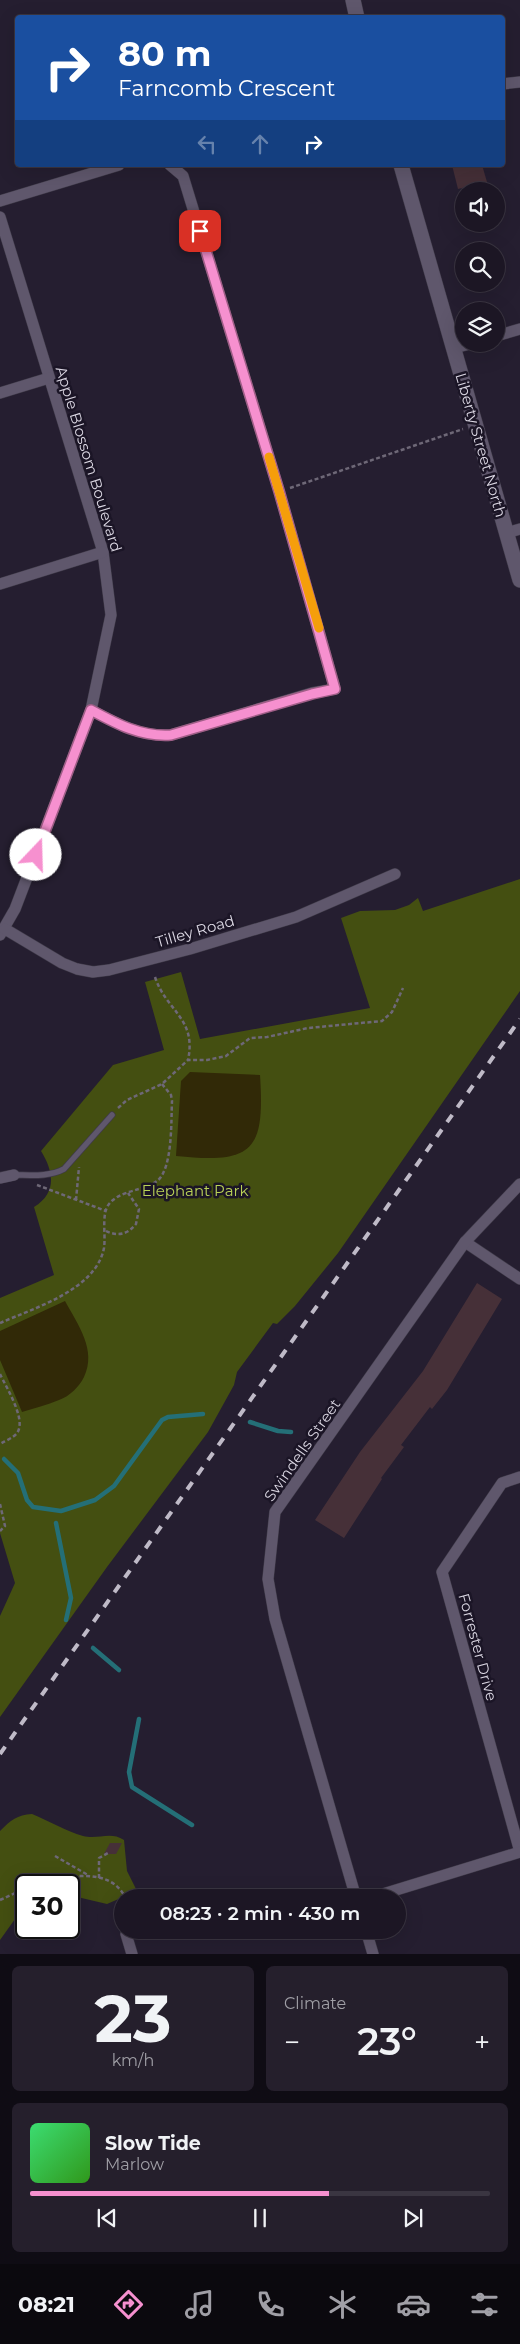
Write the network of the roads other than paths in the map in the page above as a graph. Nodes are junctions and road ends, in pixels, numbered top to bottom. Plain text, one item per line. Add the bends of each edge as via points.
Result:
1 (354, 0) edge
2 (356, 15) edge
3 (520, 82) edge
4 (505, 84) edge
5 (112, 167) edge
6 (172, 167) edge
7 (402, 167) edge
8 (0, 201) edge
9 (0, 217) edge
10 (520, 329) edge
11 (505, 333) edge
12 (454, 348) joint
13 (49, 378) junction
14 (0, 393) edge
15 (513, 531) edge
16 (103, 552) junction
17 (520, 580) edge
18 (0, 584) edge
19 (91, 710) junction
20 (395, 874) dead end
21 (3, 932) edge
22 (112, 1114) road end
23 (14, 1175) joint
24 (0, 1178) edge
25 (520, 1184) edge
26 (465, 1242) junction
27 (520, 1279) edge
28 (520, 1477) edge
29 (520, 1852) edge
30 (353, 1889) edge
31 (399, 1889) edge
32 (128, 1939) edge
33 (369, 1939) edge
34 (132, 1954) edge
35 (373, 1954) edge

1 - 2 main road
3 - 4 street
5 - 8 street
6 - 19 street via 182,176 279,491 335,689 171,735 154,736 139,732
7 - 12 main road, Liberty Street North
9 - 13 street, Apple Blossom Boulevard
10 - 11 street
12 - 15 main road, Liberty Street North via 476,425
13 - 14 street
13 - 16 street, Apple Blossom Boulevard
15 - 17 main road, Liberty Street North
16 - 18 street
16 - 19 street, Apple Blossom Boulevard via 112,615
19 - 21 street, Apple Blossom Boulevard
20 - 21 street, Tilley Road via 296,917 109,970 85,970 62,964
22 - 23 lane via 72,1163 57,1173
23 - 24 street
25 - 26 street, Swindells Street
26 - 27 street
26 - 30 street, Swindells Street via 275,1512 268,1578 275,1619
28 - 29 street, Forrester Drive via 502,1483 442,1572
29 - 31 street
32 - 34 street
33 - 35 street

